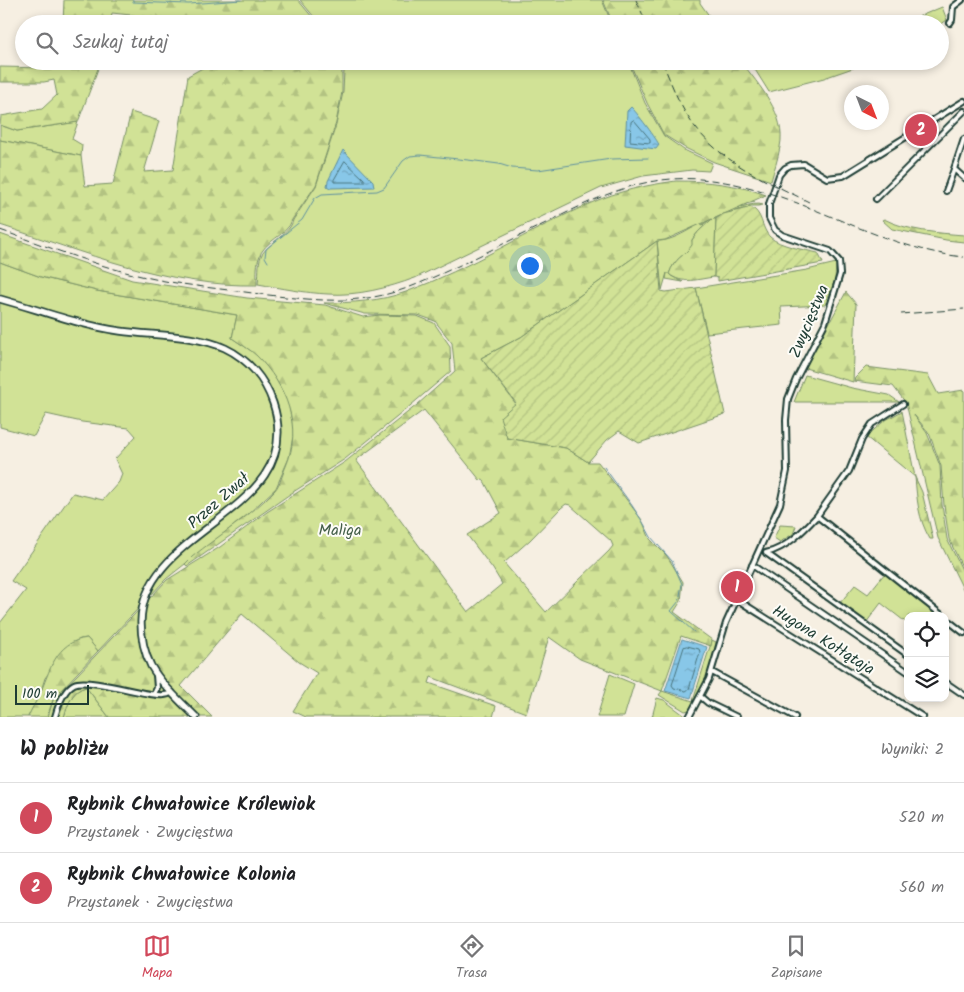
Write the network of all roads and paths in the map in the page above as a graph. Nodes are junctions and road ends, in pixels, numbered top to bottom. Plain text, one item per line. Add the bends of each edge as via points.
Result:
1 (962, 0) edge
2 (950, 23) dead end
3 (964, 101) edge
4 (964, 111) edge
5 (964, 139) edge
6 (954, 169) junction
7 (964, 178) edge
8 (946, 190) dead end
9 (876, 199) dead end
10 (0, 298) edge
11 (903, 404) dead end
12 (818, 516) junction
13 (760, 549) junction
14 (766, 553) junction
15 (752, 565) junction
16 (736, 599) junction
17 (938, 612) edge
18 (949, 621) edge
19 (964, 633) edge
20 (904, 652) edge
21 (904, 669) edge
22 (154, 670) junction
23 (712, 672) junction
24 (949, 685) edge
25 (172, 692) junction
26 (154, 694) junction
27 (964, 695) edge
28 (701, 697) junction
29 (691, 716) edge
30 (56, 717) edge
31 (196, 717) edge
32 (738, 717) edge
33 (795, 717) edge
34 (923, 717) edge

1 - 2 street via 953,7
3 - 13 street, Zwycięstwa via 843,176 827,178 800,163 787,166 779,175 770,204 769,218 773,228 782,235 830,251 837,258 841,270 825,323 790,392 786,414 784,485
4 - 9 street
5 - 6 street
6 - 7 street
6 - 8 street
10 - 22 street, Przez Zwał via 95,326 217,345 250,366 271,396 277,418 277,437 273,458 264,476 244,499 169,561 149,589 142,613 142,630 144,647
11 - 12 street via 872,424 849,470
12 - 14 street via 792,540
12 - 17 street
13 - 14 street
13 - 15 street, Zwycięstwa
14 - 20 street
15 - 16 street, Zwycięstwa
15 - 21 street
16 - 23 street, Zwycięstwa
16 - 34 street, Hugona Kołłątaja
18 - 19 street
22 - 25 street, Przez Zwał
22 - 26 street via 157,688
23 - 28 street, Zwycięstwa
23 - 33 street
24 - 27 street
25 - 26 street via 168,695
25 - 31 street, Przez Zwał
26 - 30 street via 89,682 77,683 65,692
28 - 29 street, Zwycięstwa
28 - 32 street

